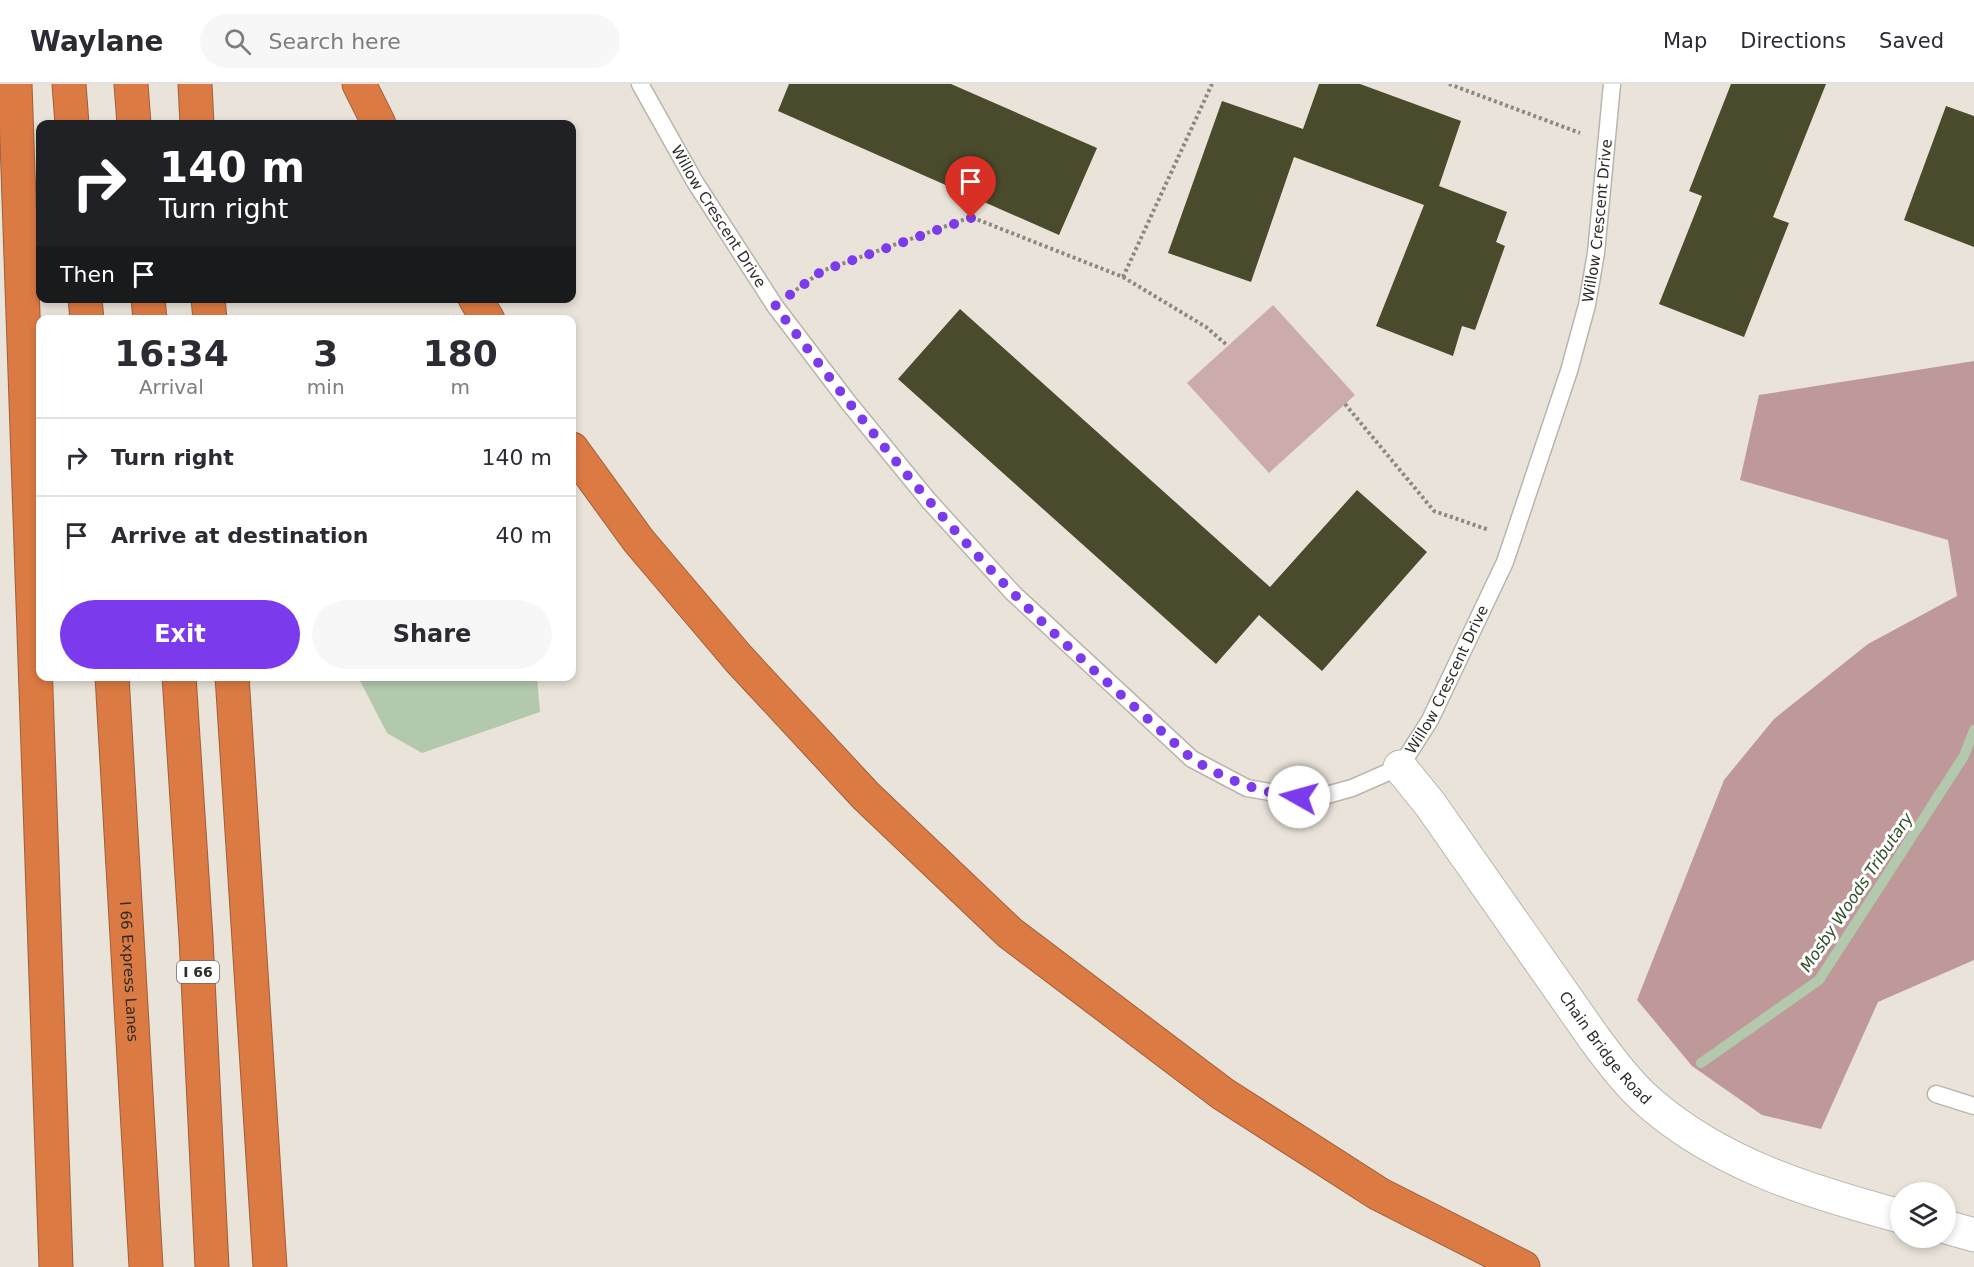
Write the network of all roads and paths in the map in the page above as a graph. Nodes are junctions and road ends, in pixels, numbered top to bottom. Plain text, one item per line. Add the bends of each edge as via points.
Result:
1 (15, 84) edge
2 (69, 84) edge
3 (131, 84) edge
4 (195, 84) edge
5 (359, 84) edge
6 (640, 84) edge
7 (1212, 84) edge
8 (1449, 84) edge
9 (1612, 84) edge
10 (72, 120) edge
11 (134, 120) edge
12 (197, 120) edge
13 (377, 120) edge
14 (1606, 143) junction
15 (1124, 277) junction
16 (775, 306) junction
17 (1228, 346) dead end
18 (1345, 404) dead end
19 (576, 454) edge
20 (1513, 538) junction
21 (112, 681) edge
22 (179, 681) edge
23 (232, 681) edge
24 (1400, 767) junction
25 (1936, 1094) dead end
26 (1974, 1106) edge
27 (1890, 1213) edge
28 (1956, 1230) edge
29 (1974, 1235) edge
30 (56, 1267) edge
31 (146, 1267) edge
32 (212, 1267) edge
33 (270, 1267) edge
34 (1522, 1267) edge

1 - 30 highway
2 - 10 highway
3 - 11 highway
4 - 12 highway
5 - 13 highway
6 - 16 lane, Willow Crescent Drive via 695,182
7 - 15 path
8 - 14 path
9 - 14 lane, Willow Crescent Drive
14 - 20 lane, Willow Crescent Drive via 1587,305
15 - 16 path via 971,218 822,271
15 - 17 path via 1206,327
16 - 24 lane, Willow Crescent Drive via 848,402 982,560 1192,759 1247,788 1299,797 1352,788
18 - 20 path via 1434,511
19 - 34 highway via 638,540 738,658 866,796 1010,933 1222,1094 1379,1194
20 - 24 lane, Willow Crescent Drive via 1430,720
21 - 31 highway, I 66 Express Lanes
22 - 32 highway, I 66
23 - 33 highway
24 - 27 street, Chain Bridge Road via 1619,1072 1650,1103 1683,1130 1735,1160 1796,1184
25 - 26 lane
28 - 29 street

